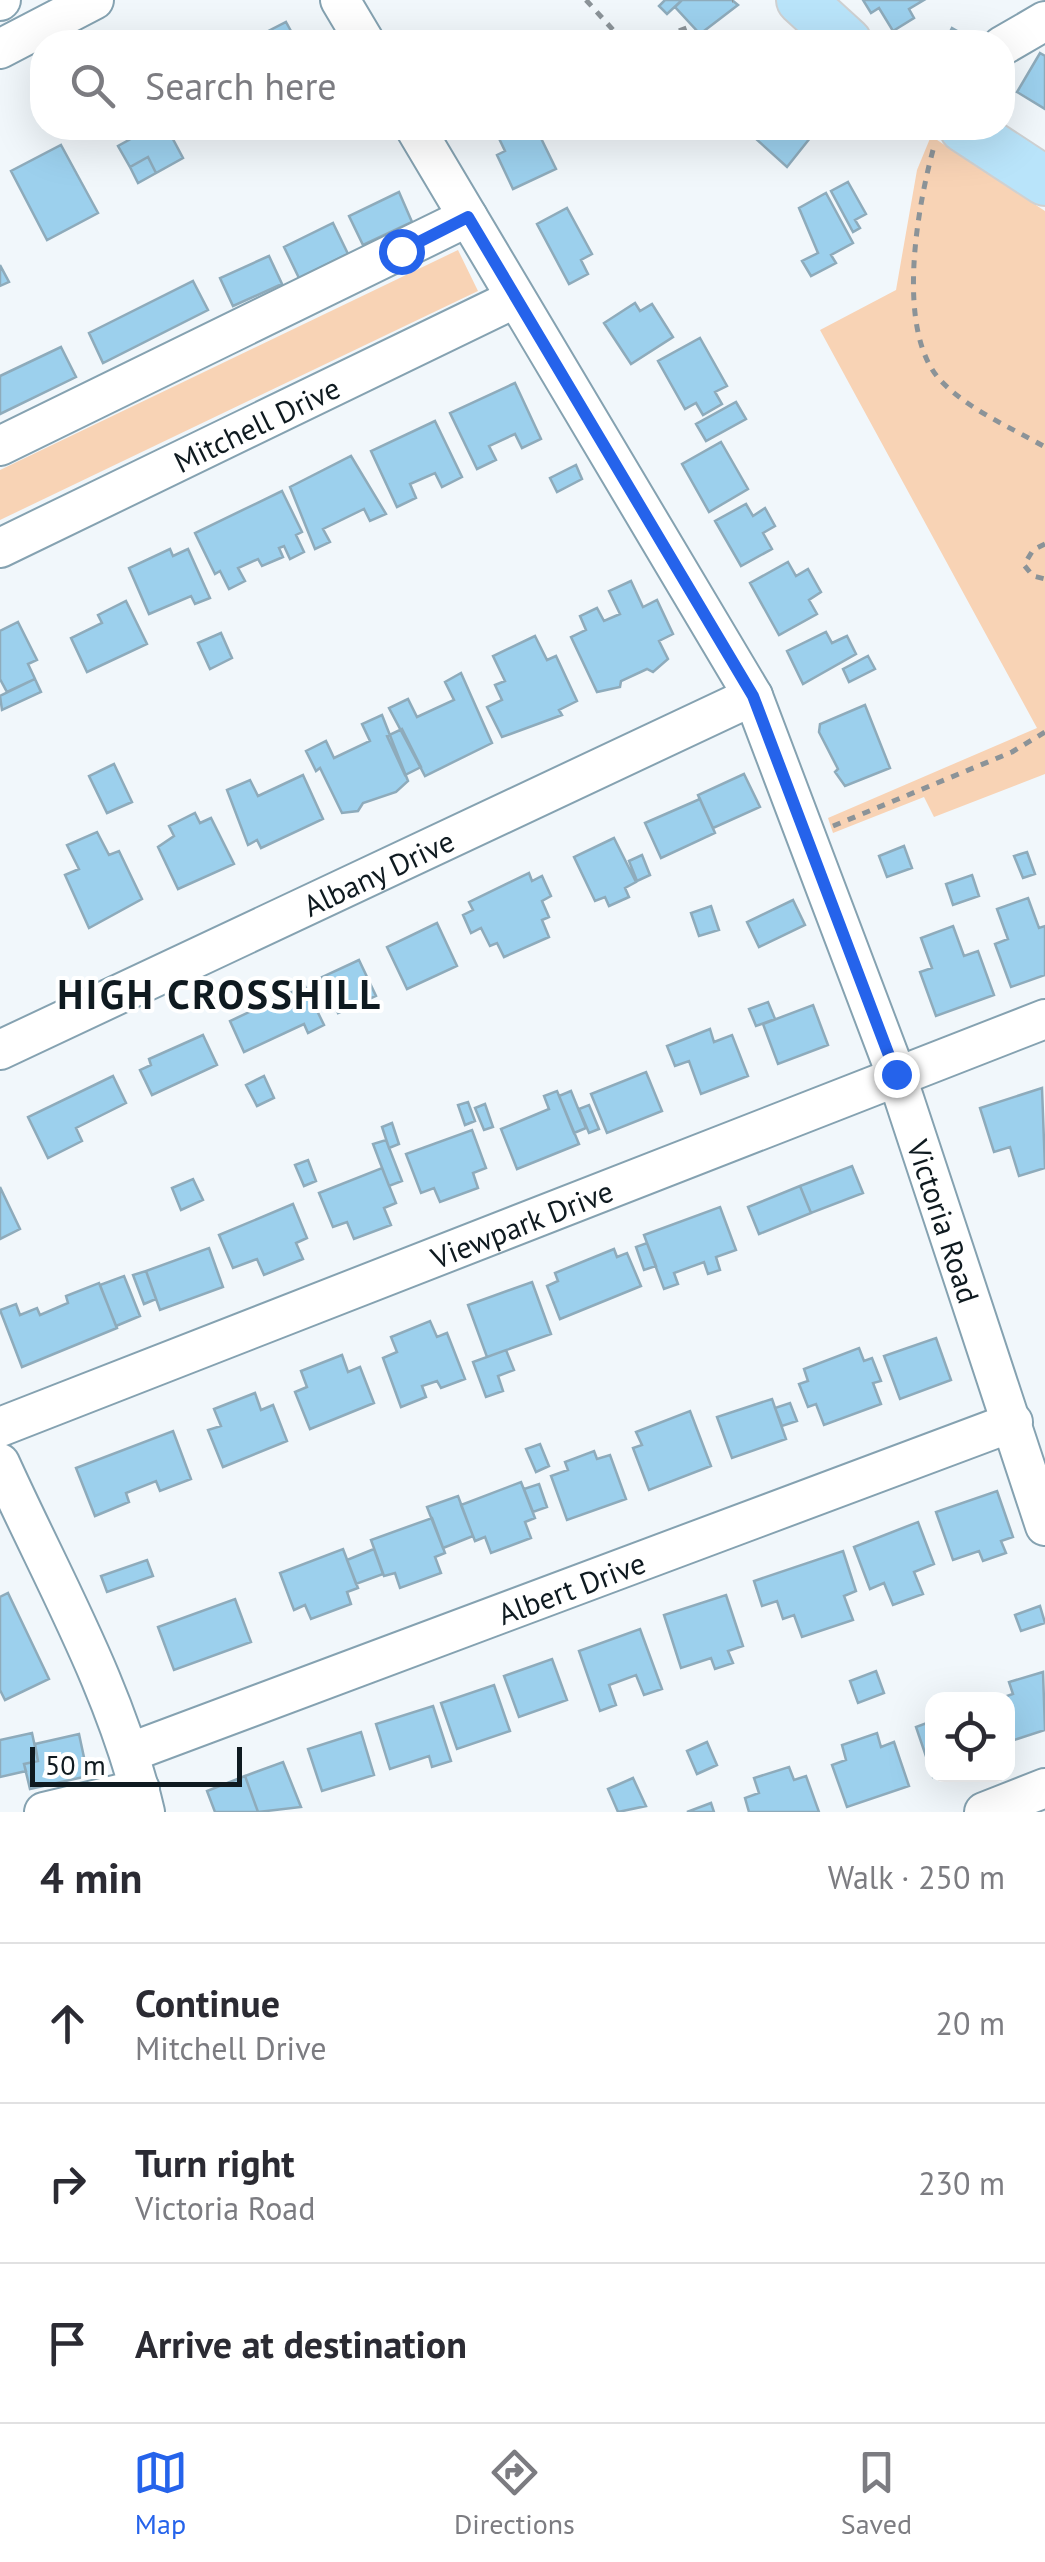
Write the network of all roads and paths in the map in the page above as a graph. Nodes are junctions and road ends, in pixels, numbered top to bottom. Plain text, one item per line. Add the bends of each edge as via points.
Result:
1 (94, 0) edge
2 (340, 0) edge
3 (586, 0) edge
4 (802, 0) edge
5 (1045, 21) edge
6 (692, 26) dead end
7 (36, 30) edge
8 (358, 30) edge
9 (613, 30) edge
10 (681, 30) edge
11 (834, 30) edge
12 (30, 33) edge
13 (1015, 38) edge
14 (0, 49) edge
15 (422, 140) edge
16 (947, 140) edge
17 (959, 140) edge
18 (1045, 181) edge
19 (468, 217) junction
20 (514, 299) junction
21 (0, 446) edge
22 (1045, 447) edge
23 (1045, 544) edge
24 (0, 548) edge
25 (1045, 579) edge
26 (753, 696) junction
27 (1045, 732) edge
28 (805, 837) junction
29 (1045, 1019) edge
30 (0, 1050) edge
31 (896, 1074) junction
32 (1013, 1422) junction
33 (0, 1427) edge
34 (0, 1463) edge
35 (1045, 1526) edge
36 (16, 1537) edge
37 (131, 1752) junction
38 (1045, 1788) edge
39 (142, 1800) edge
40 (44, 1812) edge
41 (984, 1812) edge

1 - 7 street
2 - 8 street
3 - 9 path
4 - 11 main road
5 - 13 street
6 - 10 path
12 - 14 street
15 - 19 street, Victoria Road
16 - 22 path via 916,240 920,350 940,380 977,410
17 - 18 main road
19 - 20 street, Victoria Road
19 - 21 street
20 - 24 street, Mitchell Drive
20 - 26 street, Victoria Road
23 - 25 path via 1024,564
26 - 28 street, Victoria Road
26 - 30 street, Albany Drive
27 - 28 path via 1012,752
28 - 31 street, Victoria Road
29 - 31 street, Viewpark Drive
31 - 32 street, Victoria Road
31 - 33 street, Viewpark Drive
32 - 35 street, Victoria Road
32 - 37 street, Albert Drive
34 - 36 street
36 - 37 street via 103,1680
37 - 39 street
38 - 41 street
39 - 40 street

